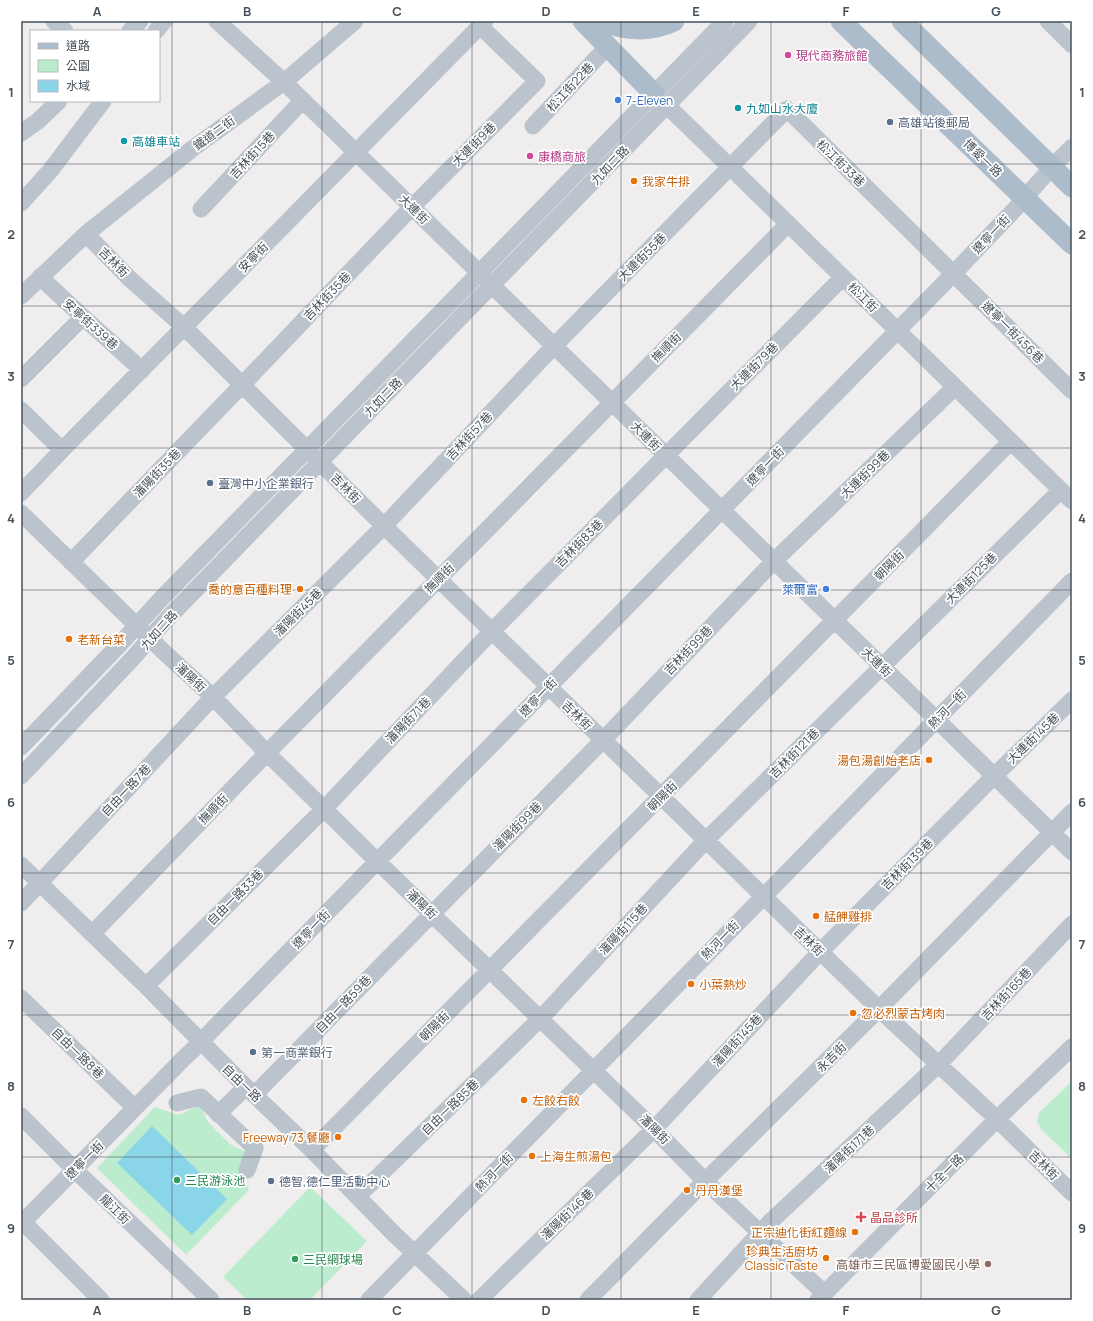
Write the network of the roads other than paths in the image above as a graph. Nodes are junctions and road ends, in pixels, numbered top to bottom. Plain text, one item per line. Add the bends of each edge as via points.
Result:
1 (54, 21) edge
2 (140, 21) edge
3 (164, 21) edge
4 (217, 21) edge
5 (355, 21) edge
6 (583, 21) edge
7 (603, 21) edge
8 (674, 21) edge
9 (725, 21) edge
10 (749, 21) edge
11 (841, 21) edge
12 (902, 21) edge
13 (1048, 21) edge
14 (483, 24) edge
15 (63, 30) edge
16 (131, 30) edge
17 (157, 30) edge
18 (1072, 45) edge
19 (607, 47) junction
20 (284, 82) junction
21 (660, 100) junction
22 (302, 101) junction
23 (58, 102) edge
24 (102, 102) edge
25 (533, 126) dead end
26 (21, 133) edge
27 (1072, 147) edge
28 (356, 153) junction
29 (731, 167) junction
30 (1052, 168) junction
31 (1072, 187) edge
32 (1025, 199) junction
33 (21, 203) edge
34 (412, 207) junction
35 (201, 209) dead end
36 (788, 224) junction
37 (86, 234) junction
38 (1072, 244) edge
39 (479, 272) junction
40 (954, 273) junction
41 (40, 277) junction
42 (843, 277) junction
43 (492, 285) junction
44 (21, 296) edge
45 (83, 317) junction
46 (184, 327) junction
47 (898, 330) junction
48 (554, 346) junction
49 (142, 370) junction
50 (21, 378) edge
51 (242, 385) junction
52 (955, 387) junction
53 (1072, 392) edge
54 (612, 402) junction
55 (21, 410) edge
56 (1011, 441) junction
57 (307, 448) junction
58 (62, 450) junction
59 (666, 455) junction
60 (320, 462) junction
61 (21, 494) edge
62 (1066, 496) edge
63 (722, 510) junction
64 (21, 513) edge
65 (384, 526) junction
66 (774, 561) junction
67 (71, 562) junction
68 (438, 578) junction
69 (1072, 581) edge
70 (834, 620) junction
71 (137, 626) junction
72 (492, 631) junction
73 (150, 639) junction
74 (882, 666) junction
75 (548, 687) junction
76 (213, 698) junction
77 (1072, 700) edge
78 (936, 720) junction
79 (603, 740) junction
80 (21, 747) edge
81 (267, 753) junction
82 (21, 776) edge
83 (994, 776) junction
84 (661, 796) junction
85 (324, 809) junction
86 (1072, 812) edge
87 (1052, 833) junction
88 (706, 840) junction
89 (1072, 852) edge
90 (377, 861) junction
91 (21, 865) edge
92 (40, 882) junction
93 (763, 897) junction
94 (21, 903) edge
95 (432, 913) junction
96 (1072, 924) edge
97 (92, 934) junction
98 (820, 952) junction
99 (490, 969) junction
100 (146, 986) junction
101 (21, 998) edge
102 (879, 1009) junction
103 (541, 1018) junction
104 (201, 1042) junction
105 (1072, 1047) edge
106 (939, 1064) junction
107 (594, 1070) junction
108 (250, 1091) junction
109 (177, 1103) dead end
110 (135, 1108) junction
111 (218, 1114) junction
112 (21, 1116) edge
113 (998, 1119) junction
114 (654, 1128) junction
115 (312, 1150) junction
116 (75, 1170) junction
117 (247, 1170) dead end
118 (705, 1181) junction
119 (1072, 1193) edge
120 (358, 1196) junction
121 (22, 1222) edge
122 (760, 1234) junction
123 (414, 1253) junction
124 (821, 1297) edge
125 (101, 1300) edge
126 (211, 1300) edge
127 (369, 1300) edge
128 (464, 1300) edge
129 (479, 1300) edge
130 (588, 1300) edge
131 (698, 1300) edge

1 - 15 street
2 - 16 street
3 - 17 street
4 - 20 street, 大連街
5 - 20 street, 鐵道二街
6 - 19 main road
7 - 8 main road via 622,28 634,29
9 - 21 street, 九如二路
10 - 21 street, 九如二路
11 - 32 main road, 博愛一路
12 - 30 main road
13 - 18 street
14 - 28 street, 安寧街
14 - 34 street, 大連街9巷 via 537,81
19 - 21 main road
19 - 25 street, 松江街22巷
20 - 22 street, 大連街
20 - 37 street, 鐵道二街 via 192,149
21 - 29 street, 松江街
21 - 39 street, 九如二路
21 - 43 street, 九如二路
22 - 28 street, 大連街
22 - 35 street, 吉林街15巷
23 - 26 street
24 - 33 street via 50,171
27 - 30 street, 遼寧一街
28 - 34 street, 大連街
28 - 46 street, 安寧街
29 - 36 street, 松江街
29 - 40 street, 松江街33巷 via 787,109
29 - 48 street, 大連街55巷
30 - 31 main road
30 - 32 street, 遼寧一街
32 - 38 main road, 博愛一路
32 - 40 street, 遼寧一街
34 - 39 street, 大連街
34 - 51 street, 吉林街35巷
36 - 42 street, 松江街
36 - 54 street, 撫順街
37 - 41 street, 鐵道二街
37 - 46 street, 吉林街 via 130,279
39 - 43 street, 大連街
39 - 57 street, 九如二路
40 - 47 street, 遼寧一街
40 - 53 street, 遼寧一街456巷
41 - 44 street, 鐵道二街
41 - 45 street, 安寧街339巷
42 - 47 street, 松江街
42 - 59 street, 大連街79巷
43 - 48 street, 大連街
43 - 60 street, 九如二路
45 - 49 street, 安寧街339巷
45 - 50 street
46 - 49 street, 安寧街
46 - 51 street, 吉林街
47 - 52 street, 松江街
47 - 63 street, 遼寧一街
48 - 54 street, 大連街
48 - 65 street, 吉林街57巷
49 - 58 street, 安寧街
51 - 57 street, 吉林街
51 - 67 street, 瀋陽街35巷
52 - 56 street, 松江街
52 - 66 street, 大連街99巷
54 - 59 street, 大連街
54 - 68 street, 撫順街
55 - 58 street
56 - 62 street, 松江街
56 - 70 street, 朝陽街
57 - 60 street, 吉林街
57 - 71 street, 九如二路
58 - 61 street, 安寧街
59 - 63 street, 大連街
59 - 72 street, 吉林街83巷
60 - 65 street, 吉林街
60 - 73 street, 九如二路
62 - 74 street, 大連街125巷
63 - 66 street, 大連街
63 - 75 street, 遼寧一街
64 - 67 street, 瀋陽街
65 - 68 street, 吉林街
65 - 76 street, 瀋陽街45巷
66 - 70 street, 大連街
66 - 79 street, 吉林街99巷
67 - 71 street, 瀋陽街
68 - 72 street, 吉林街
68 - 81 street, 撫順街
69 - 78 street, 熱河一街
70 - 74 street, 大連街
70 - 84 street, 朝陽街
71 - 73 street, 瀋陽街
71 - 80 street, 九如二路
72 - 75 street, 吉林街
72 - 85 street, 瀋陽街71巷
73 - 76 street, 瀋陽街
73 - 82 street, 九如二路
74 - 78 street, 大連街
74 - 88 street, 吉林街121巷
75 - 79 street, 吉林街
75 - 90 street, 遼寧一街
76 - 81 street, 瀋陽街
76 - 92 street, 自由一路7巷
77 - 83 street, 大連街145巷
78 - 83 street, 大連街
78 - 93 street, 熱河一街
79 - 84 street, 吉林街
79 - 95 street, 瀋陽街99巷
81 - 85 street, 瀋陽街
81 - 97 street, 撫順街
83 - 87 street, 大連街
83 - 98 street, 吉林街139巷
84 - 88 street, 吉林街
84 - 99 street, 朝陽街
85 - 90 street, 瀋陽街
85 - 100 street, 自由一路33巷
86 - 87 street, 永吉街
87 - 89 street, 大連街
87 - 102 street, 永吉街
88 - 93 street, 吉林街
88 - 103 street, 瀋陽街115巷
90 - 95 street, 瀋陽街
90 - 104 street, 遼寧一街
91 - 92 street, 自由一路
92 - 94 street
92 - 97 street, 自由一路
93 - 98 street, 吉林街
93 - 107 street, 熱河一街
95 - 99 street, 瀋陽街
95 - 108 street, 自由一路59巷
96 - 106 street, 吉林街165巷
97 - 100 street, 自由一路
98 - 102 street, 吉林街
98 - 114 street, 瀋陽街145巷
99 - 103 street, 瀋陽街
99 - 115 street, 朝陽街
100 - 104 street, 自由一路
101 - 110 street, 自由一路8巷
102 - 106 street, 吉林街
102 - 118 street, 永吉街
103 - 107 street, 瀋陽街
103 - 120 street, 自由一路85巷
104 - 108 street, 自由一路
104 - 110 street, 遼寧一街
105 - 113 street, 十全一路
106 - 113 street, 吉林街
106 - 122 street, 瀋陽街171巷
107 - 114 street, 瀋陽街
107 - 123 street, 熱河一街
108 - 111 street, 自由一路59巷
108 - 115 street, 自由一路
109 - 111 street via 201,1097
110 - 116 street, 遼寧一街
111 - 117 street via 255,1148
112 - 116 street, 龍江街
113 - 119 street, 吉林街
113 - 124 street, 十全一路
114 - 118 street, 瀋陽街
114 - 129 street, 瀋陽街146巷
115 - 120 street, 自由一路
116 - 121 street, 遼寧一街
116 - 126 street, 龍江街
118 - 122 street, 瀋陽街
118 - 130 street, 永吉街
120 - 123 street, 自由一路
121 - 125 street
122 - 124 street, 瀋陽街
122 - 131 street, 瀋陽街171巷
123 - 127 street, 熱河一街
123 - 128 street, 自由一路

